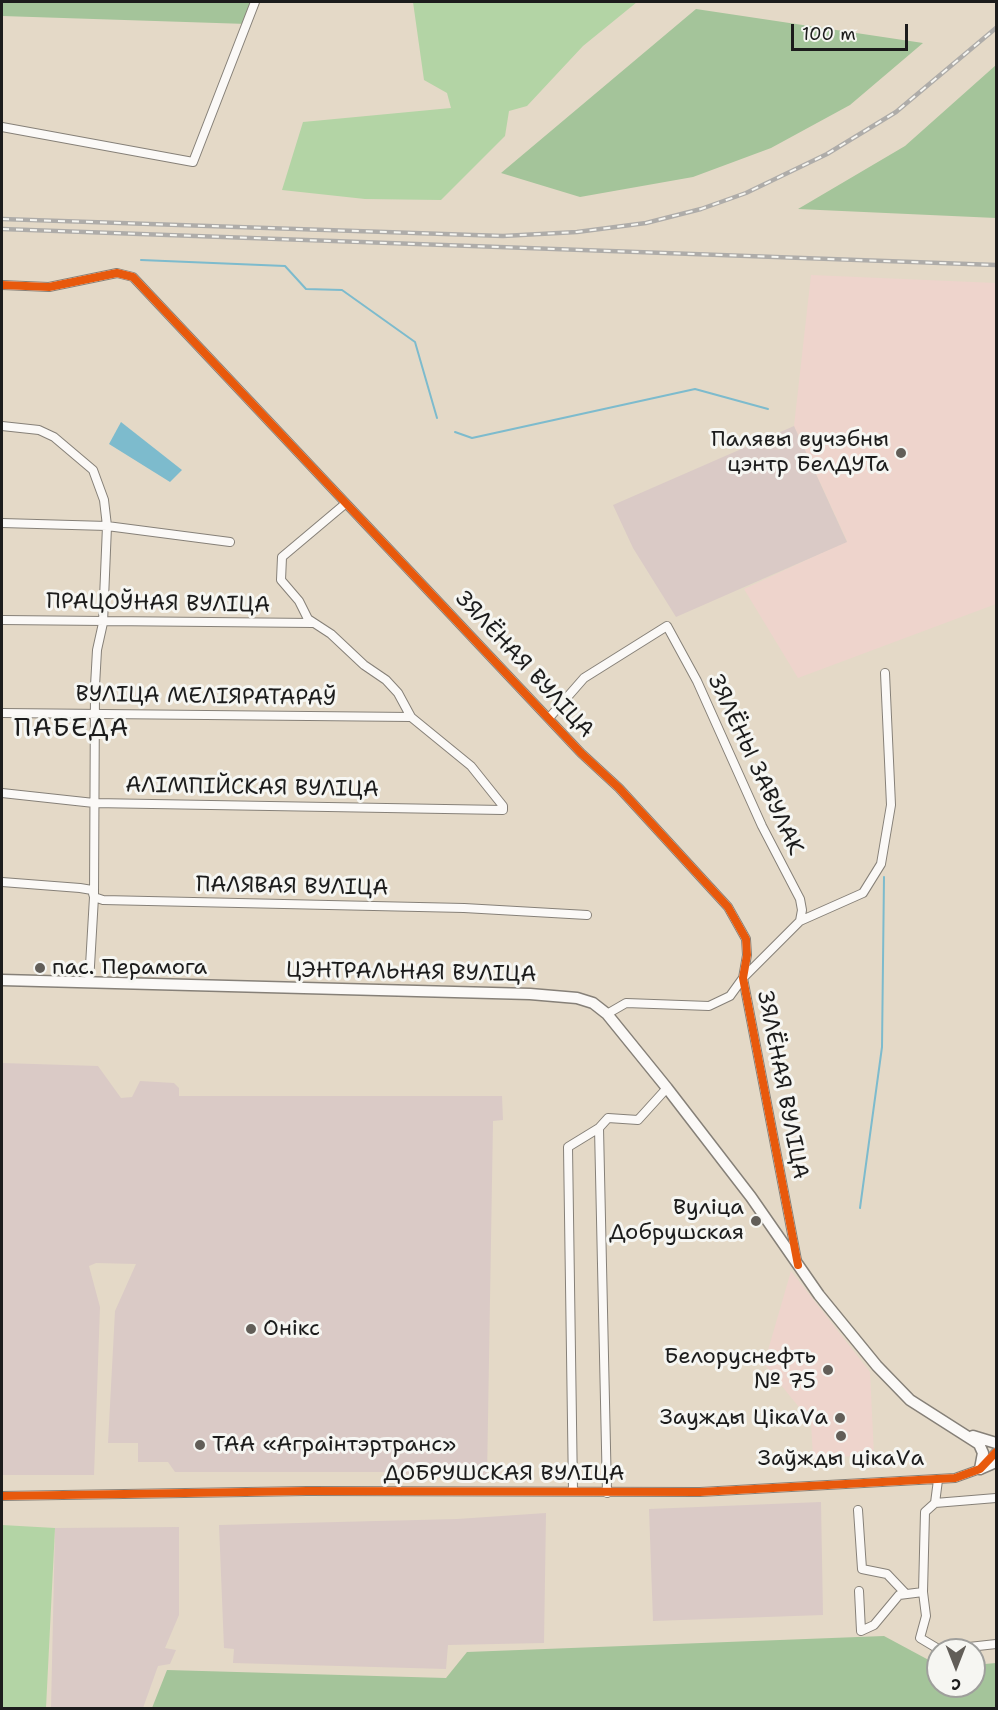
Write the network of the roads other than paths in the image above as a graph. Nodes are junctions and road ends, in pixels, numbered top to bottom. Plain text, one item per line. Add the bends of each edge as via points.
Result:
1 (255, 2) edge
2 (2, 127) edge
3 (2, 285) edge
4 (2, 426) edge
5 (345, 504) junction
6 (2, 523) edge
7 (107, 526) junction
8 (230, 542) dead end
9 (2, 620) edge
10 (103, 623) junction
11 (313, 623) junction
12 (667, 626) joint
13 (885, 673) dead end
14 (2, 713) edge
15 (94, 714) junction
16 (411, 717) junction
17 (549, 717) junction
18 (2, 793) edge
19 (94, 803) junction
20 (2, 882) edge
21 (94, 897) junction
22 (587, 915) dead end
23 (800, 921) junction
24 (743, 978) junction
25 (2, 980) edge
26 (89, 983) junction
27 (607, 1014) junction
28 (667, 1088) junction
29 (599, 1128) junction
30 (798, 1265) junction
31 (967, 1435) junction
32 (996, 1443) edge
33 (996, 1452) edge
34 (996, 1462) edge
35 (980, 1469) junction
36 (938, 1480) junction
37 (573, 1491) junction
38 (607, 1493) junction
39 (2, 1496) edge
40 (996, 1498) edge
41 (935, 1503) junction
42 (858, 1510) dead end
43 (859, 1591) dead end
44 (923, 1592) junction
45 (906, 1594) junction
46 (926, 1641) edge

1 - 2 street via 193,162
3 - 5 street, ЗЯЛЁНАЯ ВУЛІЦА via 49,287 117,273 129,275
4 - 7 street via 39,430 81,458 100,484
5 - 11 street via 282,557 281,580
5 - 17 street, ЗЯЛЁНАЯ ВУЛІЦА
6 - 7 street
7 - 8 street
7 - 10 street
9 - 10 street, ПРАЦОЎНАЯ ВУЛІЦА
10 - 11 street, ПРАЦОЎНАЯ ВУЛІЦА
10 - 15 street via 97,650
11 - 16 street via 386,680
12 - 17 street, ЗЯЛЁНАЯ ВУЛІЦА via 584,678
12 - 23 street, ЗЯЛЁНЫ ЗАВУЛАК via 800,899
13 - 23 street via 891,804 881,864 863,893
14 - 15 street, ВУЛІЦА МЕЛІЯРАТАРАЎ
15 - 16 street, ВУЛІЦА МЕЛІЯРАТАРАЎ
15 - 19 street
16 - 19 street, АЛІМПІЙСКАЯ ВУЛІЦА via 471,766 503,810
17 - 24 street, ЗЯЛЁНАЯ ВУЛІЦА via 728,907 746,939
18 - 19 street, АЛІМПІЙСКАЯ ВУЛІЦА
19 - 21 street
20 - 21 street, ПАЛЯВАЯ ВУЛІЦА via 80,888 92,890
21 - 22 street, ПАЛЯВАЯ ВУЛІЦА
21 - 26 street
23 - 24 street
24 - 27 street via 730,996 709,1006 626,1003
24 - 30 street, ЗЯЛЁНАЯ ВУЛІЦА
25 - 26 main road, ЦЭНТРАЛЬНАЯ ВУЛІЦА
26 - 27 main road, ЦЭНТРАЛЬНАЯ ВУЛІЦА via 530,994 577,998 593,1003
27 - 28 main road, ЦЭНТРАЛЬНАЯ ВУЛІЦА
28 - 29 street via 638,1120 608,1118
28 - 30 main road, ЦЭНТРАЛЬНАЯ ВУЛІЦА
29 - 37 street, ДОБРУШСКАЯ ВУЛІЦА via 568,1147
29 - 38 street
30 - 31 main road, ЦЭНТРАЛЬНАЯ ВУЛІЦА via 860,1347 897,1388
31 - 32 main road
31 - 35 main road via 983,1453
33 - 35 street, ДОБРУШСКАЯ ВУЛІЦА
34 - 35 main road
35 - 36 street, ДОБРУШСКАЯ ВУЛІЦА via 969,1475
36 - 38 street, ДОБРУШСКАЯ ВУЛІЦА
36 - 41 street
37 - 38 street, ДОБРУШСКАЯ ВУЛІЦА
37 - 39 street, ДОБРУШСКАЯ ВУЛІЦА
40 - 41 street
41 - 44 street via 925,1512
42 - 45 street via 862,1569 887,1574
43 - 45 street via 861,1631 874,1625 899,1595
44 - 45 street
44 - 46 street via 926,1616 920,1638

